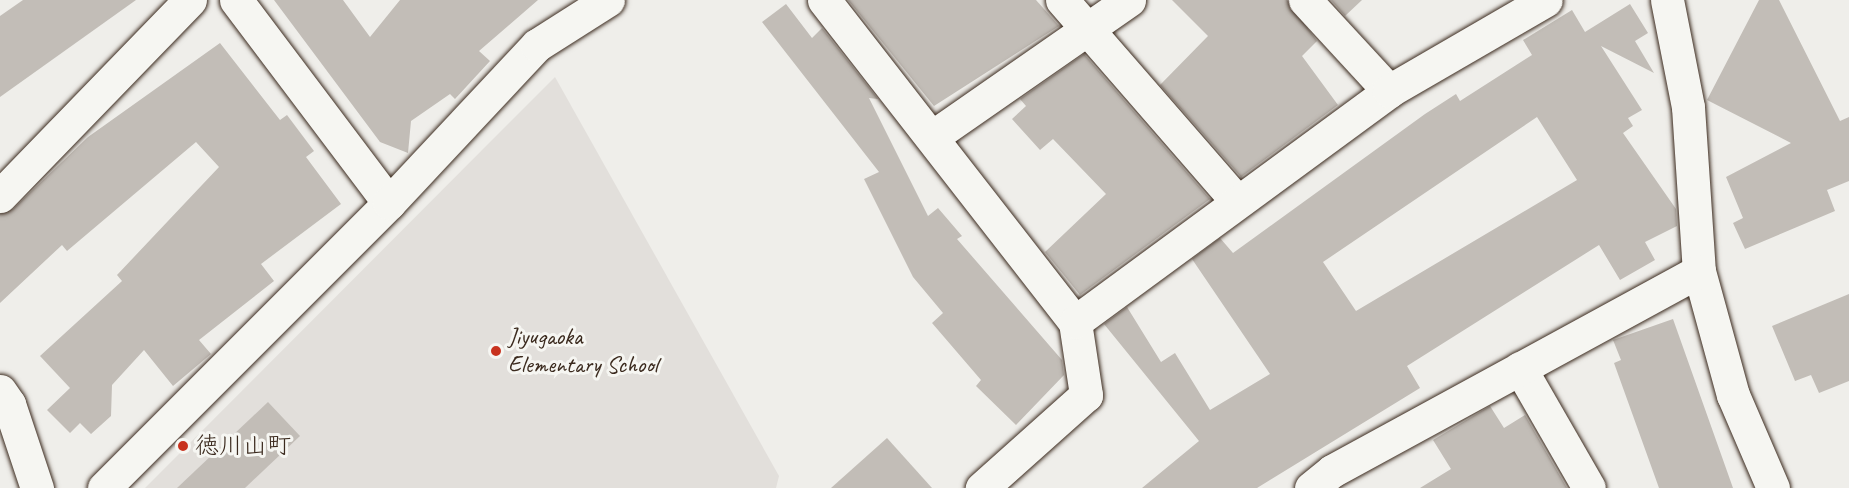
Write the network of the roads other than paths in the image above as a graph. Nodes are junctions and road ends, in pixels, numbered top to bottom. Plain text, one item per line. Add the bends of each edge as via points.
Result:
1 (190, 0) edge
2 (236, 0) edge
3 (608, 0) edge
4 (824, 0) edge
5 (1062, 0) edge
6 (1129, 0) edge
7 (1305, 0) edge
8 (1546, 0) edge
9 (1666, 0) edge
10 (1088, 29) junction
11 (1389, 92) junction
12 (932, 137) junction
13 (0, 196) edge
14 (1237, 201) junction
15 (389, 203) junction
16 (1699, 271) junction
17 (1075, 322) junction
18 (1520, 368) junction
19 (0, 392) edge
20 (1328, 482) edge
21 (37, 488) edge
22 (104, 488) edge
23 (982, 488) edge
24 (1589, 488) edge
25 (1773, 488) edge

1 - 13 street
2 - 15 street
3 - 15 street via 537,45
4 - 12 street
5 - 10 street
6 - 10 street
7 - 11 street
8 - 11 street
9 - 16 street via 1688,107
10 - 12 street
10 - 14 street
11 - 14 street
12 - 17 street
14 - 17 street
15 - 22 street
16 - 18 street
16 - 25 street via 1733,395
17 - 23 street via 1086,395
18 - 20 street
18 - 24 street
19 - 21 street via 9,404

